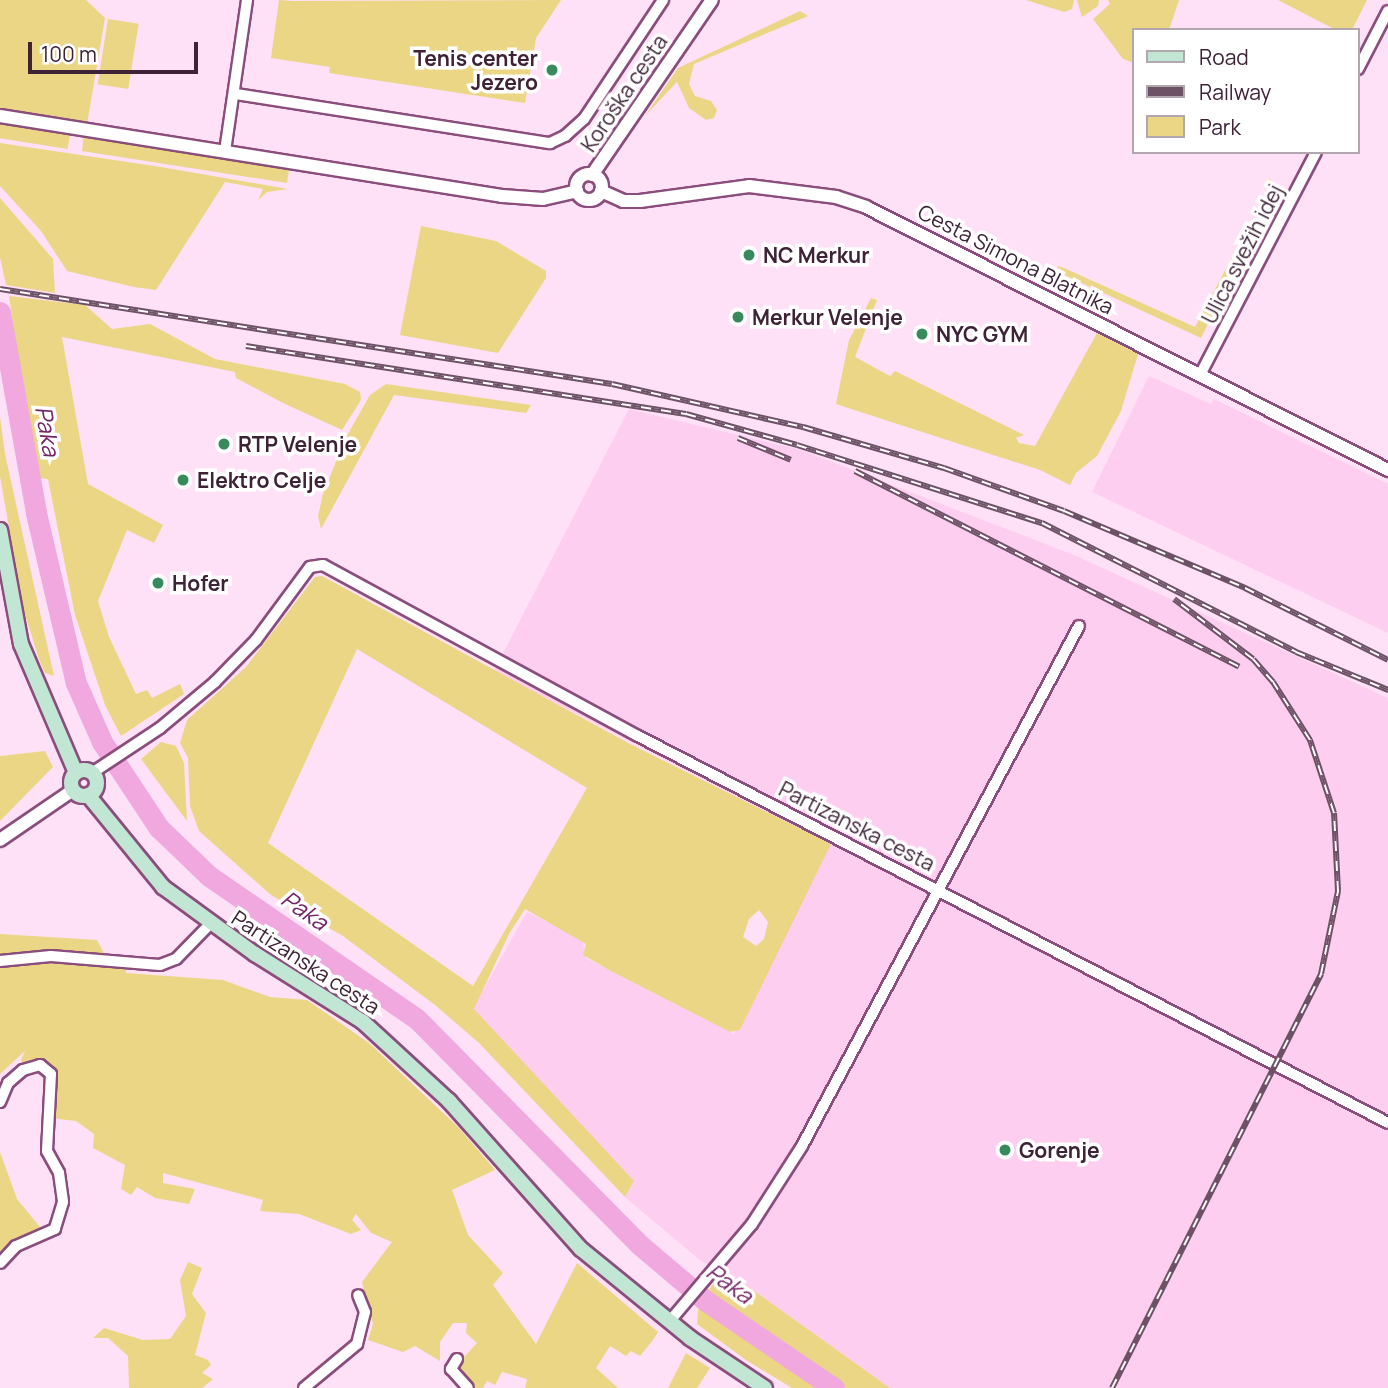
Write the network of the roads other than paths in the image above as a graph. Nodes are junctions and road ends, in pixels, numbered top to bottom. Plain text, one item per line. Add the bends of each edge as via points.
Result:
1 (247, 0) edge
2 (663, 0) edge
3 (712, 0) edge
4 (1388, 11) edge
5 (1360, 65) edge
6 (236, 94) junction
7 (0, 116) edge
8 (225, 151) junction
9 (1315, 154) edge
10 (592, 174) junction
11 (577, 191) junction
12 (601, 191) junction
13 (1201, 373) junction
14 (1388, 470) edge
15 (0, 530) edge
16 (1079, 626) dead end
17 (98, 770) junction
18 (76, 773) junction
19 (73, 790) junction
20 (88, 795) junction
21 (0, 840) edge
22 (939, 892) junction
23 (210, 924) junction
24 (0, 961) edge
25 (0, 1102) edge
26 (1388, 1123) edge
27 (0, 1263) edge
28 (358, 1295) dead end
29 (669, 1322) junction
30 (457, 1359) dead end
31 (758, 1386) edge
32 (304, 1388) edge
33 (468, 1388) edge

1 - 6 street
2 - 6 street via 584,119 550,143
3 - 10 street, Koroška cesta
4 - 5 street
6 - 8 street
7 - 8 street
8 - 11 street via 502,196 543,199
9 - 13 street, Ulica svežih idej
10 - 11 street via 579,178
10 - 12 street via 599,179
11 - 12 street via 589,200
12 - 13 street, Cesta Simona Blatnika via 623,201 749,186 836,197 898,221
13 - 14 street, Cesta Simona Blatnika
15 - 18 main road via 21,645
16 - 22 street
17 - 18 main road
17 - 20 main road via 96,785
17 - 22 street, Partizanska cesta via 215,682 257,640 310,567 323,565
18 - 19 main road
19 - 20 main road
19 - 21 street
20 - 23 main road, Partizanska cesta via 163,887
22 - 26 street, Partizanska cesta
22 - 29 street via 802,1146 752,1224
23 - 24 street via 176,959 160,965 51,956
23 - 29 main road, Partizanska cesta via 363,1022 410,1062 581,1249
25 - 27 street via 8,1083 23,1070 40,1065 51,1074 47,1151 59,1173 63,1202 55,1229 16,1246
28 - 32 street via 365,1312 357,1344
29 - 31 main road, Partizanska cesta
30 - 33 street via 451,1368

